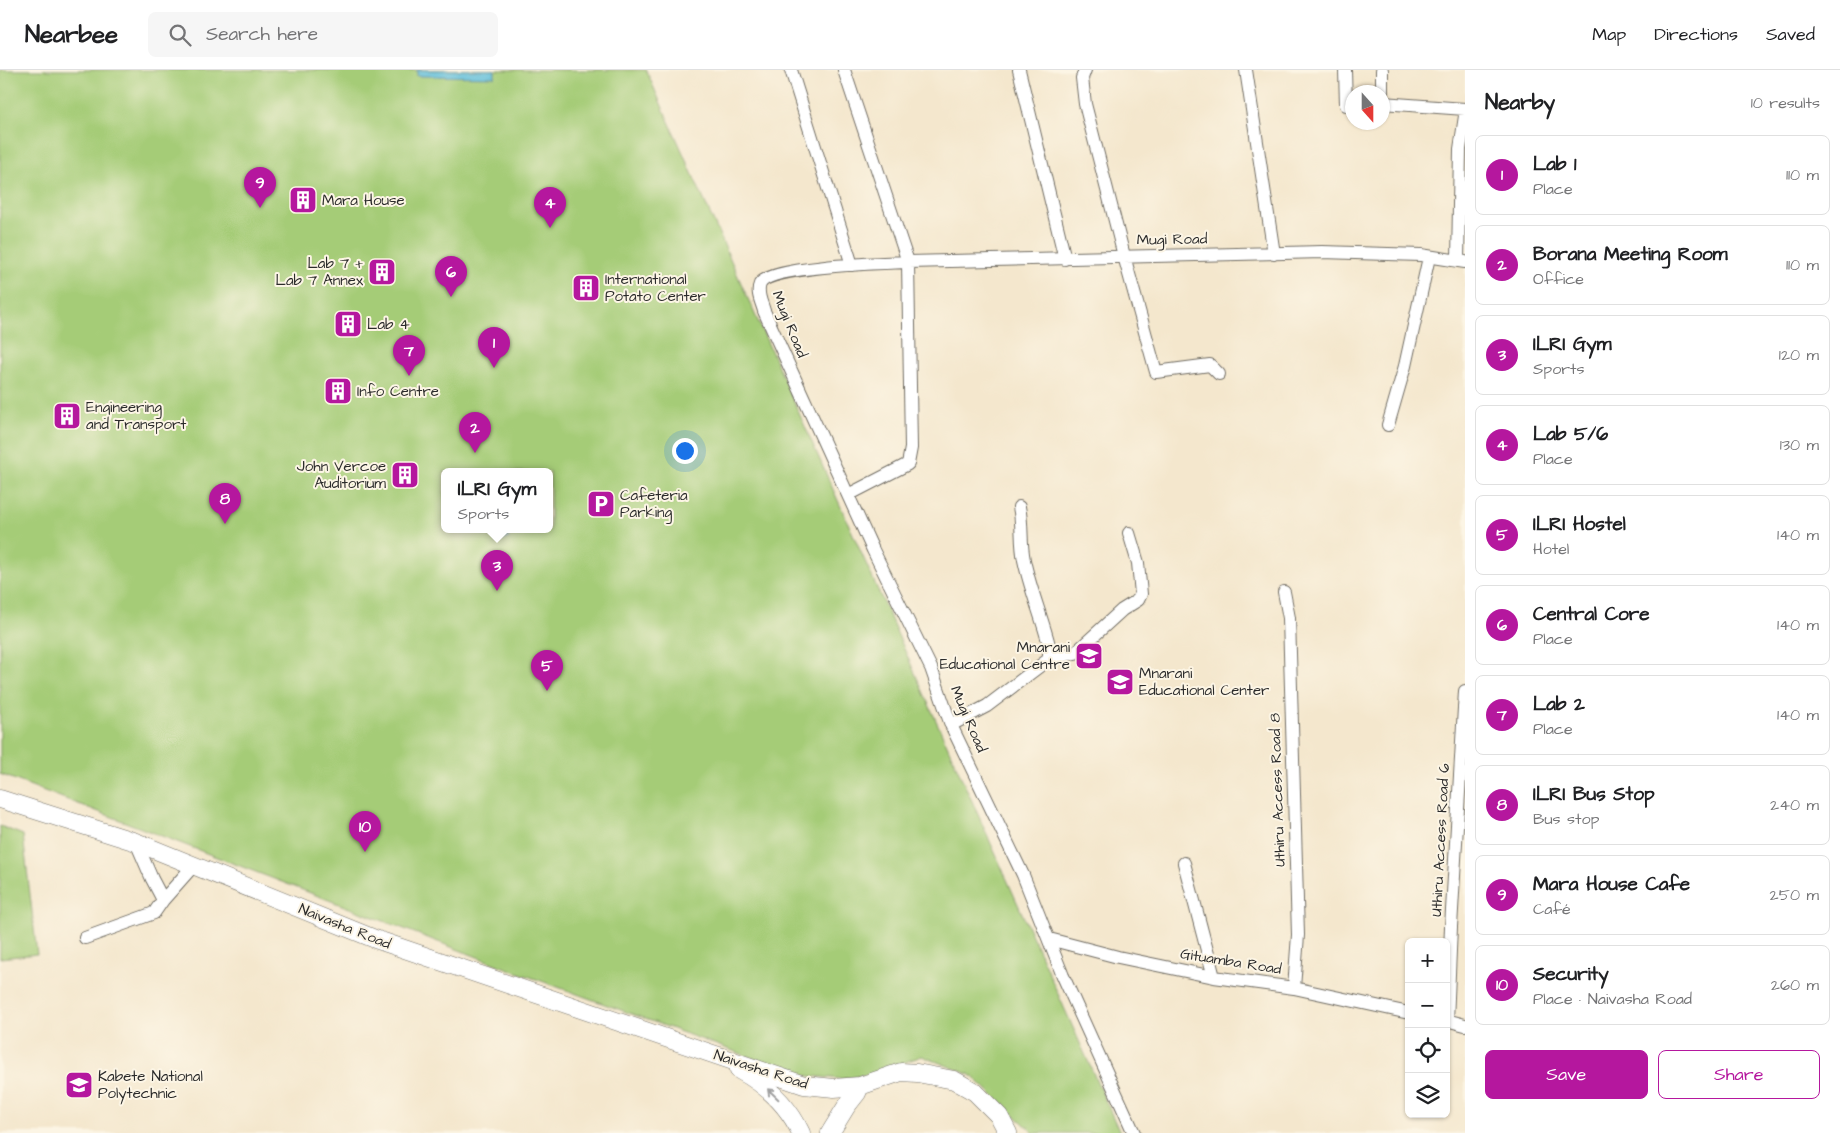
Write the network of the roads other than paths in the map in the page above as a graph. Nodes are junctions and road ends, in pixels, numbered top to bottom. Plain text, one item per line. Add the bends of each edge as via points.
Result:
1 (791, 70) edge
2 (844, 70) edge
3 (1020, 70) edge
4 (1085, 70) edge
5 (1246, 70) edge
6 (1345, 70) edge
7 (1382, 70) edge
8 (1345, 85) edge
9 (1382, 85) edge
10 (1390, 104) edge
11 (1465, 109) edge
12 (1465, 116) edge
13 (1274, 254) junction
14 (1124, 256) junction
15 (1429, 257) junction
16 (1065, 258) junction
17 (1462, 261) edge
18 (908, 262) junction
19 (852, 265) junction
20 (1219, 374) dead end
21 (1388, 425) dead end
22 (848, 495) junction
23 (1019, 507) dead end
24 (1129, 533) dead end
25 (1284, 592) dead end
26 (1049, 658) junction
27 (1465, 691) edge
28 (951, 724) junction
29 (0, 799) edge
30 (136, 842) junction
31 (1184, 863) dead end
32 (194, 865) junction
33 (163, 900) junction
34 (85, 938) dead end
35 (1049, 939) junction
36 (1214, 977) junction
37 (1449, 983) edge
38 (1294, 988) junction
39 (1405, 1012) edge
40 (1450, 1022) edge
41 (1465, 1025) edge
42 (692, 1047) junction
43 (860, 1086) junction
44 (802, 1133) edge
45 (830, 1133) edge
46 (1008, 1133) edge
47 (1134, 1133) edge

1 - 19 street
2 - 18 street
3 - 16 street
4 - 14 street via 1082,78 1085,104
5 - 13 street
6 - 8 street
7 - 9 street
10 - 11 street
12 - 17 street via 1460,156
13 - 14 street, Mugi Road
13 - 15 street, Mugi Road via 1386,253
14 - 16 street, Mugi Road
14 - 20 street via 1156,372 1210,365
15 - 17 street, Mugi Road
15 - 21 street via 1405,366
16 - 18 street, Mugi Road
18 - 19 street, Mugi Road
18 - 22 street via 911,448 908,464
19 - 22 street, Mugi Road via 799,270 766,278 760,284 759,294
22 - 28 street, Mugi Road via 931,668
23 - 26 street via 1023,558 1049,645
24 - 26 street via 1138,564 1141,594 1138,600 1122,610 1075,653
25 - 38 street, Uthiru Access Road 8 via 1289,618 1297,925
26 - 28 street via 987,706
27 - 37 street, Uthiru Access Road 6
28 - 35 street, Mugi Road via 1023,875
29 - 30 main road, Naivasha Road
30 - 32 main road, Naivasha Road
30 - 33 street
31 - 36 street
32 - 33 street
32 - 42 main road, Naivasha Road via 375,939
33 - 34 street via 154,913
35 - 36 street, Gituamba Road
35 - 47 street, Mugi Road
36 - 38 street, Gituamba Road
38 - 39 street, Gituamba Road
40 - 41 street
42 - 43 main road, Naivasha Road via 804,1085
44 -> 42 main road, Naivasha Road via 784,1104 767,1088 749,1075
43 - 45 main road
43 - 46 main road, Naivasha Road via 901,1072 954,1080 975,1092 999,1116

